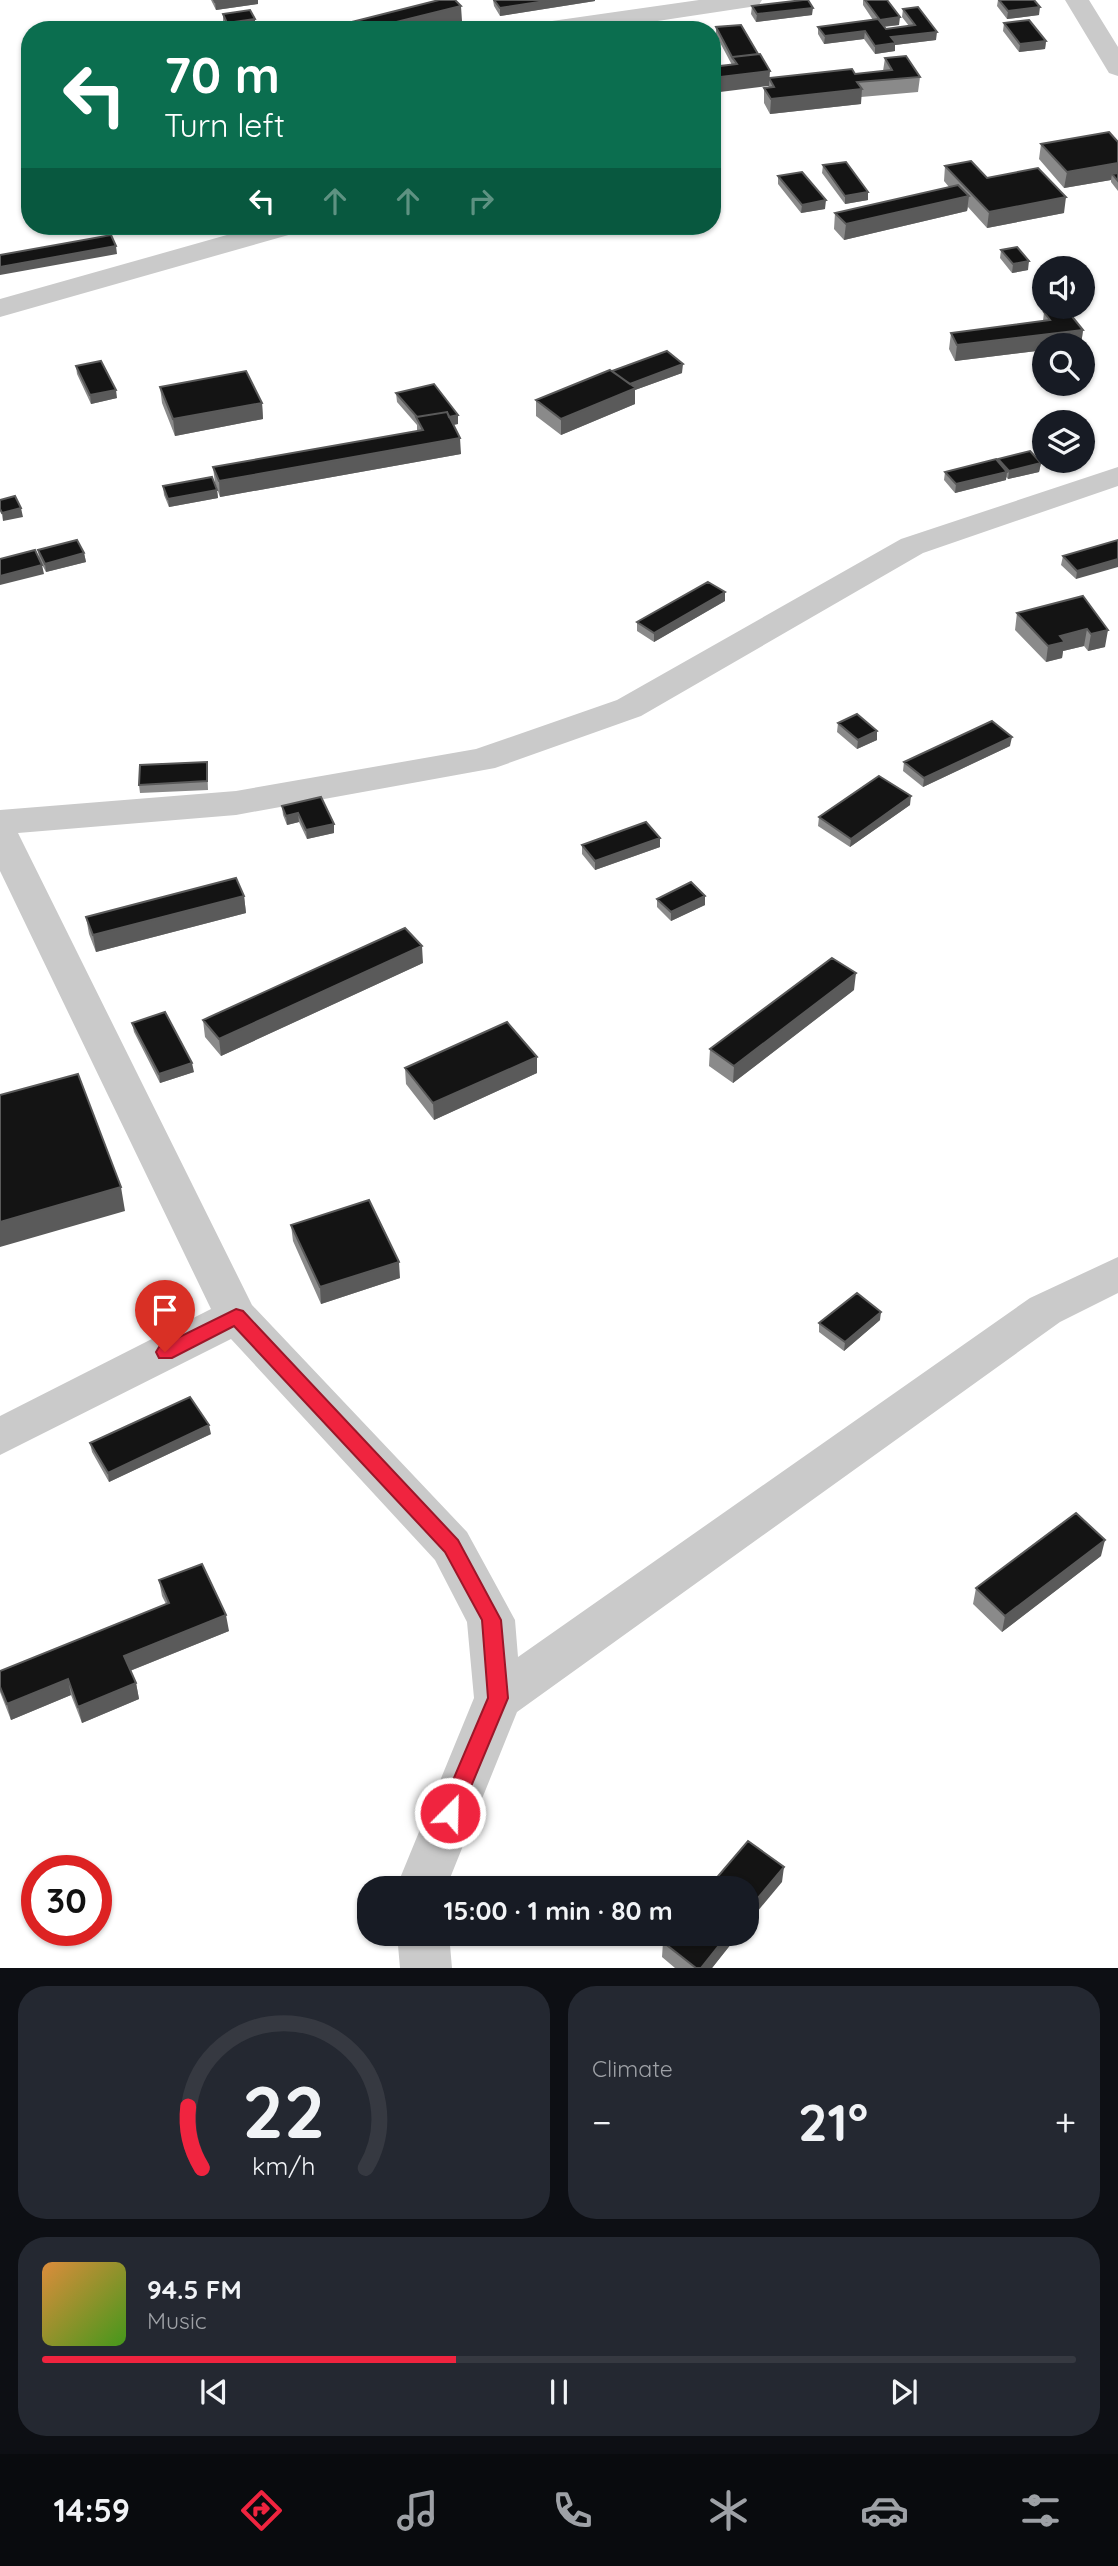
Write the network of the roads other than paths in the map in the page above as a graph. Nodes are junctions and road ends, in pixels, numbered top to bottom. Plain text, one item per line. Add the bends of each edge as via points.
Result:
1 (750, 0) edge
2 (1077, 0) edge
3 (606, 21) edge
4 (1118, 68) edge
5 (257, 235) edge
6 (0, 308) edge
7 (1118, 476) edge
8 (0, 822) edge
9 (0, 834) edge
10 (1118, 1274) edge
11 (236, 1316) junction
12 (0, 1437) edge
13 (498, 1698) junction
14 (426, 1876) edge
15 (423, 1946) edge
16 (426, 1968) edge

1 - 3 street
2 - 4 street
5 - 6 street
7 - 8 street via 912,546 629,708 482,760 236,803
9 - 11 street
10 - 13 street via 1045,1310
11 - 12 street
11 - 13 street via 451,1546 491,1620
13 - 14 street
15 - 16 street

